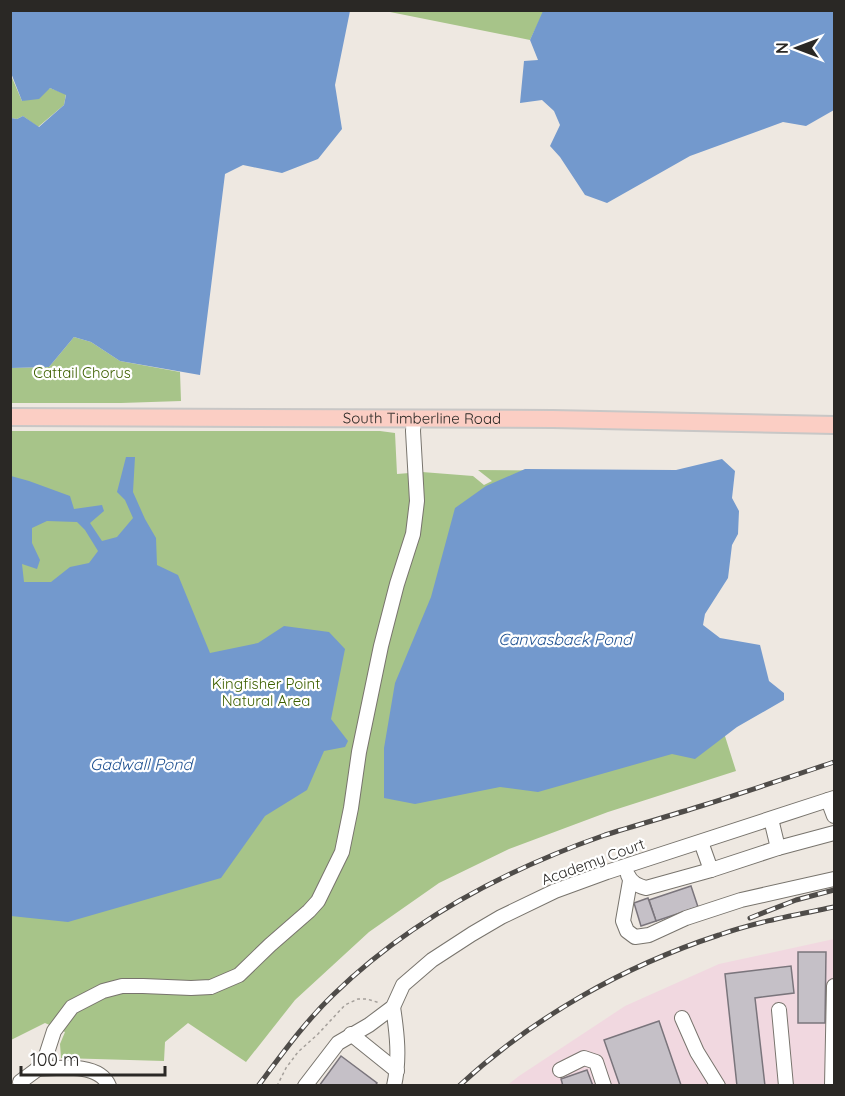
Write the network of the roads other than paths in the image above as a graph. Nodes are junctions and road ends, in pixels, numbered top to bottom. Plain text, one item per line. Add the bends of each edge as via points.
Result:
1 (10, 417) edge
2 (414, 418) junction
3 (834, 425) edge
4 (831, 799) edge
5 (834, 816) edge
6 (771, 819) junction
7 (834, 833) edge
8 (701, 842) junction
9 (778, 848) junction
10 (625, 866) junction
11 (711, 870) junction
12 (834, 879) edge
13 (630, 881) junction
14 (834, 986) edge
15 (393, 1007) junction
16 (779, 1010) dead end
17 (682, 1018) dead end
18 (351, 1034) junction
19 (37, 1070) junction
20 (560, 1070) dead end
21 (397, 1071) junction
22 (17, 1081) edge
23 (109, 1086) edge
24 (305, 1086) edge
25 (394, 1086) edge
26 (604, 1086) edge
27 (718, 1086) edge
28 (786, 1086) edge
29 (832, 1086) edge

1 - 2 main road, South Timberline Road
2 - 3 main road, South Timberline Road
2 - 19 street via 417,501 413,534 381,646 342,852 318,901 239,975 211,987 122,986 72,1006 54,1031
4 - 5 street
4 - 6 street, Academy Court
6 - 8 street, Academy Court
6 - 9 street
7 - 9 street
8 - 10 street, Academy Court
8 - 11 street
9 - 11 street
10 - 13 street
10 - 15 street, Academy Court via 555,891 471,934 403,985
11 - 13 street via 646,888
12 - 13 street via 741,900 636,937 627,931 623,921
14 - 29 street
15 - 18 street
15 - 21 street
16 - 28 street
17 - 27 street
18 - 21 street
18 - 24 street via 338,1043
19 - 22 street
19 - 23 street via 84,1068 95,1072
20 - 26 street via 584,1058 596,1062
21 - 25 street

